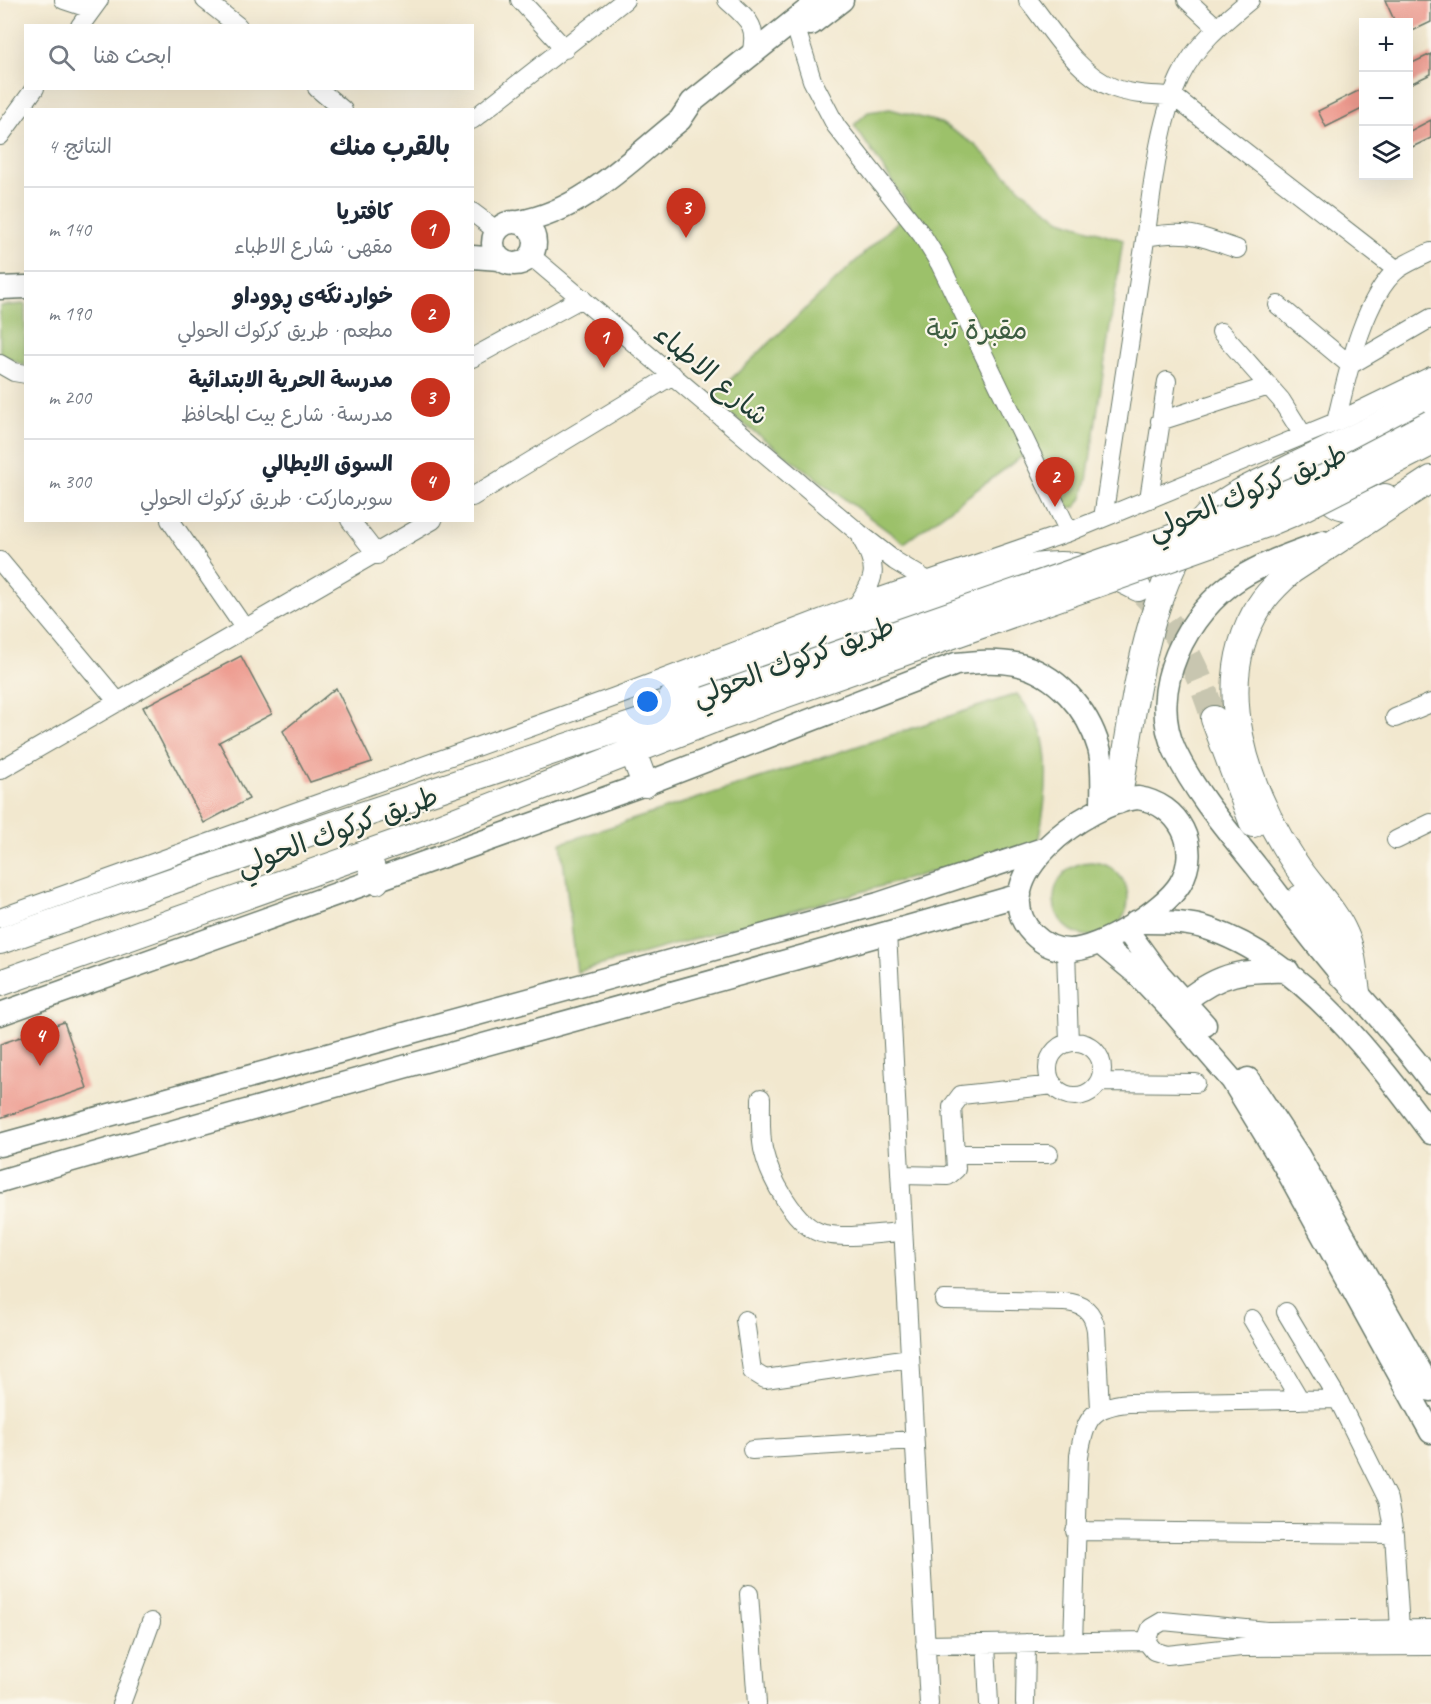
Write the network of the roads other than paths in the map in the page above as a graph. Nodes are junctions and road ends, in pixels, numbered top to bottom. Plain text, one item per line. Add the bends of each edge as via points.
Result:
1 (64, 0) edge
2 (206, 0) edge
3 (520, 0) edge
4 (625, 0) edge
5 (727, 0) edge
6 (820, 0) edge
7 (842, 0) edge
8 (1028, 0) edge
9 (1188, 0) edge
10 (1250, 0) edge
11 (95, 4) edge
12 (81, 24) edge
13 (235, 24) edge
14 (1216, 27) junction
15 (798, 35) junction
16 (565, 49) junction
17 (751, 55) junction
18 (34, 90) edge
19 (319, 90) edge
20 (1173, 96) junction
21 (341, 108) edge
22 (474, 118) edge
23 (680, 120) junction
24 (0, 136) edge
25 (574, 204) junction
26 (474, 215) edge
27 (519, 222) junction
28 (487, 236) edge
29 (1146, 237) junction
30 (1237, 249) dead end
31 (533, 252) junction
32 (1431, 252) edge
33 (474, 257) edge
34 (500, 259) junction
35 (1397, 270) junction
36 (24, 287) edge
37 (0, 288) edge
38 (582, 298) junction
39 (1278, 305) dead end
40 (1431, 318) edge
41 (1221, 332) dead end
42 (474, 357) edge
43 (1350, 365) junction
44 (1, 367) edge
45 (24, 373) edge
46 (673, 375) junction
47 (1431, 376) edge
48 (1167, 381) dead end
49 (1269, 386) junction
50 (1431, 398) edge
51 (1404, 401) junction
52 (1160, 422) junction
53 (1336, 422) junction
54 (1431, 423) edge
55 (1365, 434) junction
56 (1303, 435) junction
57 (1431, 443) edge
58 (1431, 477) edge
59 (1325, 478) junction
60 (474, 496) edge
61 (1149, 499) junction
62 (1103, 518) junction
63 (171, 522) edge
64 (352, 522) edge
65 (430, 522) edge
66 (1352, 531) junction
67 (1069, 532) junction
68 (859, 533) junction
69 (377, 555) junction
70 (0, 561) edge
71 (928, 581) junction
72 (1138, 588) tunnel mouth
73 (856, 606) junction
74 (245, 629) junction
75 (118, 702) junction
76 (1431, 703) edge
77 (710, 710) junction
78 (1395, 718) dead end
79 (652, 719) junction
80 (1214, 719) tunnel mouth
81 (633, 753) junction
82 (0, 770) edge
83 (645, 784) junction
84 (1110, 804) junction
85 (1216, 816) junction
86 (1431, 823) edge
87 (1186, 839) junction
88 (1396, 840) dead end
89 (1046, 848) junction
90 (367, 853) junction
91 (376, 881) junction
92 (1020, 895) junction
93 (878, 904) junction
94 (0, 918) edge
95 (1131, 926) junction
96 (887, 933) junction
97 (0, 941) edge
98 (1100, 943) junction
99 (1066, 950) junction
100 (1288, 971) junction
101 (0, 983) edge
102 (1349, 983) junction
103 (1185, 1001) junction
104 (0, 1014) edge
105 (1069, 1043) junction
106 (1431, 1081) edge
107 (1099, 1082) junction
108 (1196, 1083) dead end
109 (1054, 1085) junction
110 (761, 1098) dead end
111 (1431, 1133) edge
112 (0, 1145) edge
113 (955, 1154) junction
114 (1049, 1154) dead end
115 (1291, 1160) junction
116 (900, 1175) junction
117 (0, 1180) edge
118 (903, 1233) junction
119 (944, 1300) dead end
120 (1286, 1312) dead end
121 (1252, 1319) dead end
122 (745, 1320) dead end
123 (910, 1358) junction
124 (1431, 1390) edge
125 (1338, 1399) junction
126 (1300, 1400) junction
127 (1100, 1408) junction
128 (1431, 1432) edge
129 (915, 1440) junction
130 (752, 1450) dead end
131 (1075, 1531) junction
132 (1394, 1534) junction
133 (749, 1594) dead end
134 (151, 1622) dead end
135 (1400, 1629) junction
136 (1431, 1629) edge
137 (1146, 1641) junction
138 (1026, 1643) junction
139 (1073, 1643) junction
140 (986, 1644) junction
141 (925, 1645) junction
142 (1431, 1646) edge
143 (121, 1704) edge
144 (757, 1704) edge
145 (928, 1704) edge
146 (989, 1704) edge
147 (1025, 1704) edge

1 - 11 street
2 - 13 street
3 - 16 street
4 - 16 street
5 - 17 street via 753,27
6 - 17 main road
7 - 15 main road
8 - 20 street via 1095,78 1134,94
9 - 14 street
10 - 14 street
11 - 12 street
14 - 20 street via 1189,62
15 - 23 main road via 701,109
15 - 67 street via 812,80 836,126 922,235 940,264
16 - 22 street
17 - 23 main road via 692,102
18 - 24 street
19 - 21 street
20 - 29 street via 1156,166
20 - 35 street
23 - 25 main road
25 - 27 main road via 547,216
25 - 31 main road
26 - 28 street
27 - 28 main road via 502,224
27 - 31 main road via 532,232
28 - 34 main road
29 - 30 street via 1185,232
29 - 62 street
31 - 34 main road via 516,264
31 - 38 street, شارع الاطباء
32 - 35 street
33 - 34 main road
35 - 43 street via 1366,316
36 - 37 main road
38 - 42 street
38 - 46 street, شارع الاطباء
39 - 43 street
40 - 43 street
41 - 49 street
43 - 53 street
44 - 45 street
46 - 60 street
46 - 68 street, شارع الاطباء
47 - 51 street
48 - 52 street
49 - 52 street
49 - 56 street
50 - 51 highway
51 - 53 street
51 - 55 highway
52 - 61 street
53 - 56 street
54 - 59 highway, طريق كركوك الحولي, bridge
55 - 59 highway via 1339,456
55 - 84 highway via 1233,496 1201,522 1188,539 1153,620
56 - 61 street
57 - 77 highway, طريق كركوك الحولي, bridge via 1264,525
58 - 59 highway via 1357,508 1333,502 1325,491
58 - 66 highway
59 - 77 highway, طريق كركوك الحولي, bridge
61 - 62 street
62 - 67 street
63 - 74 street
64 - 69 street
65 - 69 street
66 - 85 main road via 1239,579 1206,608 1181,645 1166,691 1168,734 1183,766
66 - 102 highway via 1291,571 1260,604 1240,656 1235,703 1264,807 1295,864 1346,934
67 - 71 street
68 - 71 street, شارع الاطباء
68 - 73 street, شارع الاطباء via 874,566 871,584
69 - 74 street
70 - 75 street
71 - 73 street
72 - 79 highway via 1087,566 1047,565 1009,572 690,687 679,692
73 - 94 street
74 - 75 street
75 - 82 street
76 - 78 street
77 - 79 highway, طريق كركوك الحولي
77 - 81 highway, طريق كركوك الحولي
79 - 97 highway, طريق كركوك الحولي via 274,844
80 - 102 highway via 1266,848 1325,934
81 - 83 highway
81 - 90 highway, طريق كركوك الحولي
83 - 84 main road via 928,673 956,664 986,661 1016,664 1045,676 1070,695 1088,720 1099,749
83 - 91 main road
84 - 87 main road via 1138,798 1165,807 1178,820
84 - 89 main road
85 - 87 main road
85 - 102 main road
86 - 88 street
87 - 95 main road via 1188,862 1180,884
89 - 92 main road via 1026,871
89 - 93 main road
90 - 91 highway
90 - 101 highway, طريق كركوك الحولي
91 - 104 main road
92 - 96 main road
92 - 99 main road via 1021,912 1030,931 1046,945
93 - 96 main road
93 - 112 main road
95 - 98 main road
95 - 100 main road via 1181,923 1210,929 1253,947
95 - 103 main road via 1158,973
96 - 116 street
96 - 117 main road via 448,1052 299,1098
98 - 99 main road
98 - 115 main road via 1136,973 1207,1049
99 - 105 street
100 - 103 main road via 1254,970 1227,975
100 - 111 main road via 1392,1082
102 - 106 main road
103 - 115 main road via 1258,1092
105 - 107 street via 1084,1044 1097,1053 1102,1067
105 - 109 street via 1056,1050 1049,1063
107 - 108 street
107 - 109 street via 1081,1095 1066,1094
109 - 113 street via 961,1095 951,1107
110 - 118 street via 766,1161 801,1221 826,1234
113 - 114 street
113 - 116 street via 956,1169 948,1176
115 - 124 main road
115 - 128 main road
116 - 118 street
118 - 123 street
119 - 127 street via 1064,1302 1087,1308 1096,1330
120 - 125 street
121 - 126 street
122 - 123 street via 752,1371 765,1379
123 - 129 street
125 - 126 street
125 - 132 street via 1388,1500
126 - 127 street via 1128,1403
127 - 131 street via 1082,1436
129 - 130 street
129 - 141 street
131 - 132 street
131 - 139 street
132 - 135 street
133 - 144 street
134 - 143 street
135 - 136 street
135 - 137 street via 1267,1631 1163,1621 1151,1628
137 - 139 street
137 - 142 street via 1154,1651 1167,1655 1241,1647
138 - 139 street
138 - 140 street
138 - 147 street
140 - 141 street
140 - 146 street
141 - 145 street

